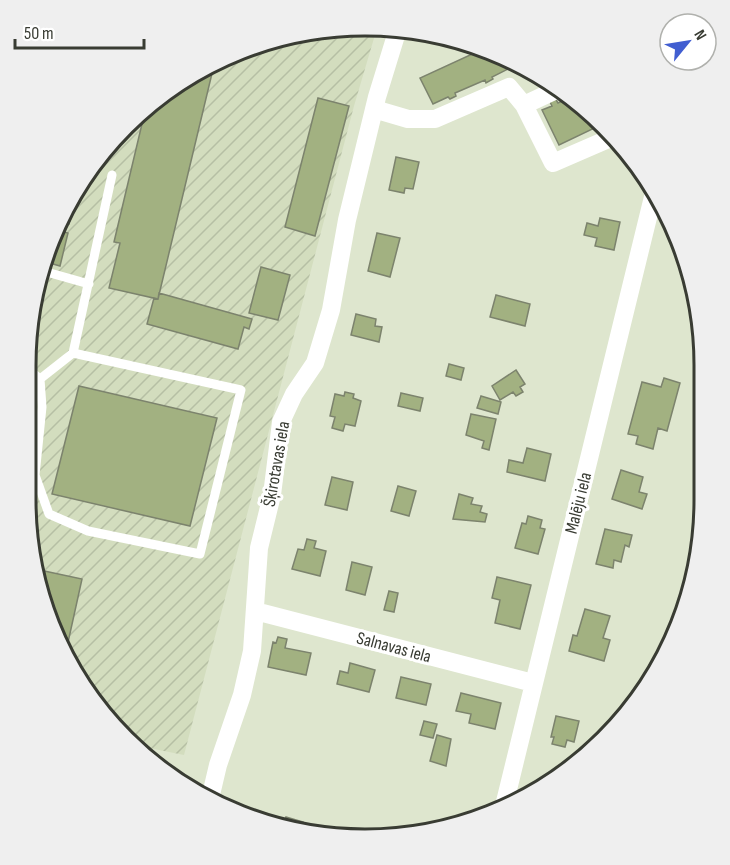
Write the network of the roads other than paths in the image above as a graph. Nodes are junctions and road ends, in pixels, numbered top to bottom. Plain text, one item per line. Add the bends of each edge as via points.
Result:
1 (395, 38) edge
2 (550, 93) edge
3 (524, 105) junction
4 (374, 109) junction
5 (605, 140) edge
6 (112, 175) dead end
7 (651, 204) edge
8 (49, 272) edge
9 (89, 284) junction
10 (73, 353) junction
11 (36, 376) edge
12 (40, 380) junction
13 (36, 465) edge
14 (36, 478) edge
15 (255, 611) junction
16 (534, 683) junction
17 (212, 791) edge
18 (505, 798) edge

1 - 4 street, Šķirotavas iela
2 - 3 street
3 - 4 street via 509,87 435,119 408,119
3 - 5 street via 553,163
4 - 15 street, Šķirotavas iela via 347,220 331,310 315,363 281,422 272,495 259,548
6 - 9 lane
7 - 16 street, Malēju iela
8 - 9 lane
9 - 10 lane
10 - 12 lane
10 - 14 lane via 240,390 200,554 88,531 49,514
11 - 12 lane
12 - 13 lane via 42,407
15 - 16 street, Salnavas iela
15 - 17 street, Šķirotavas iela via 252,651 242,695
16 - 18 street, Malēju iela

